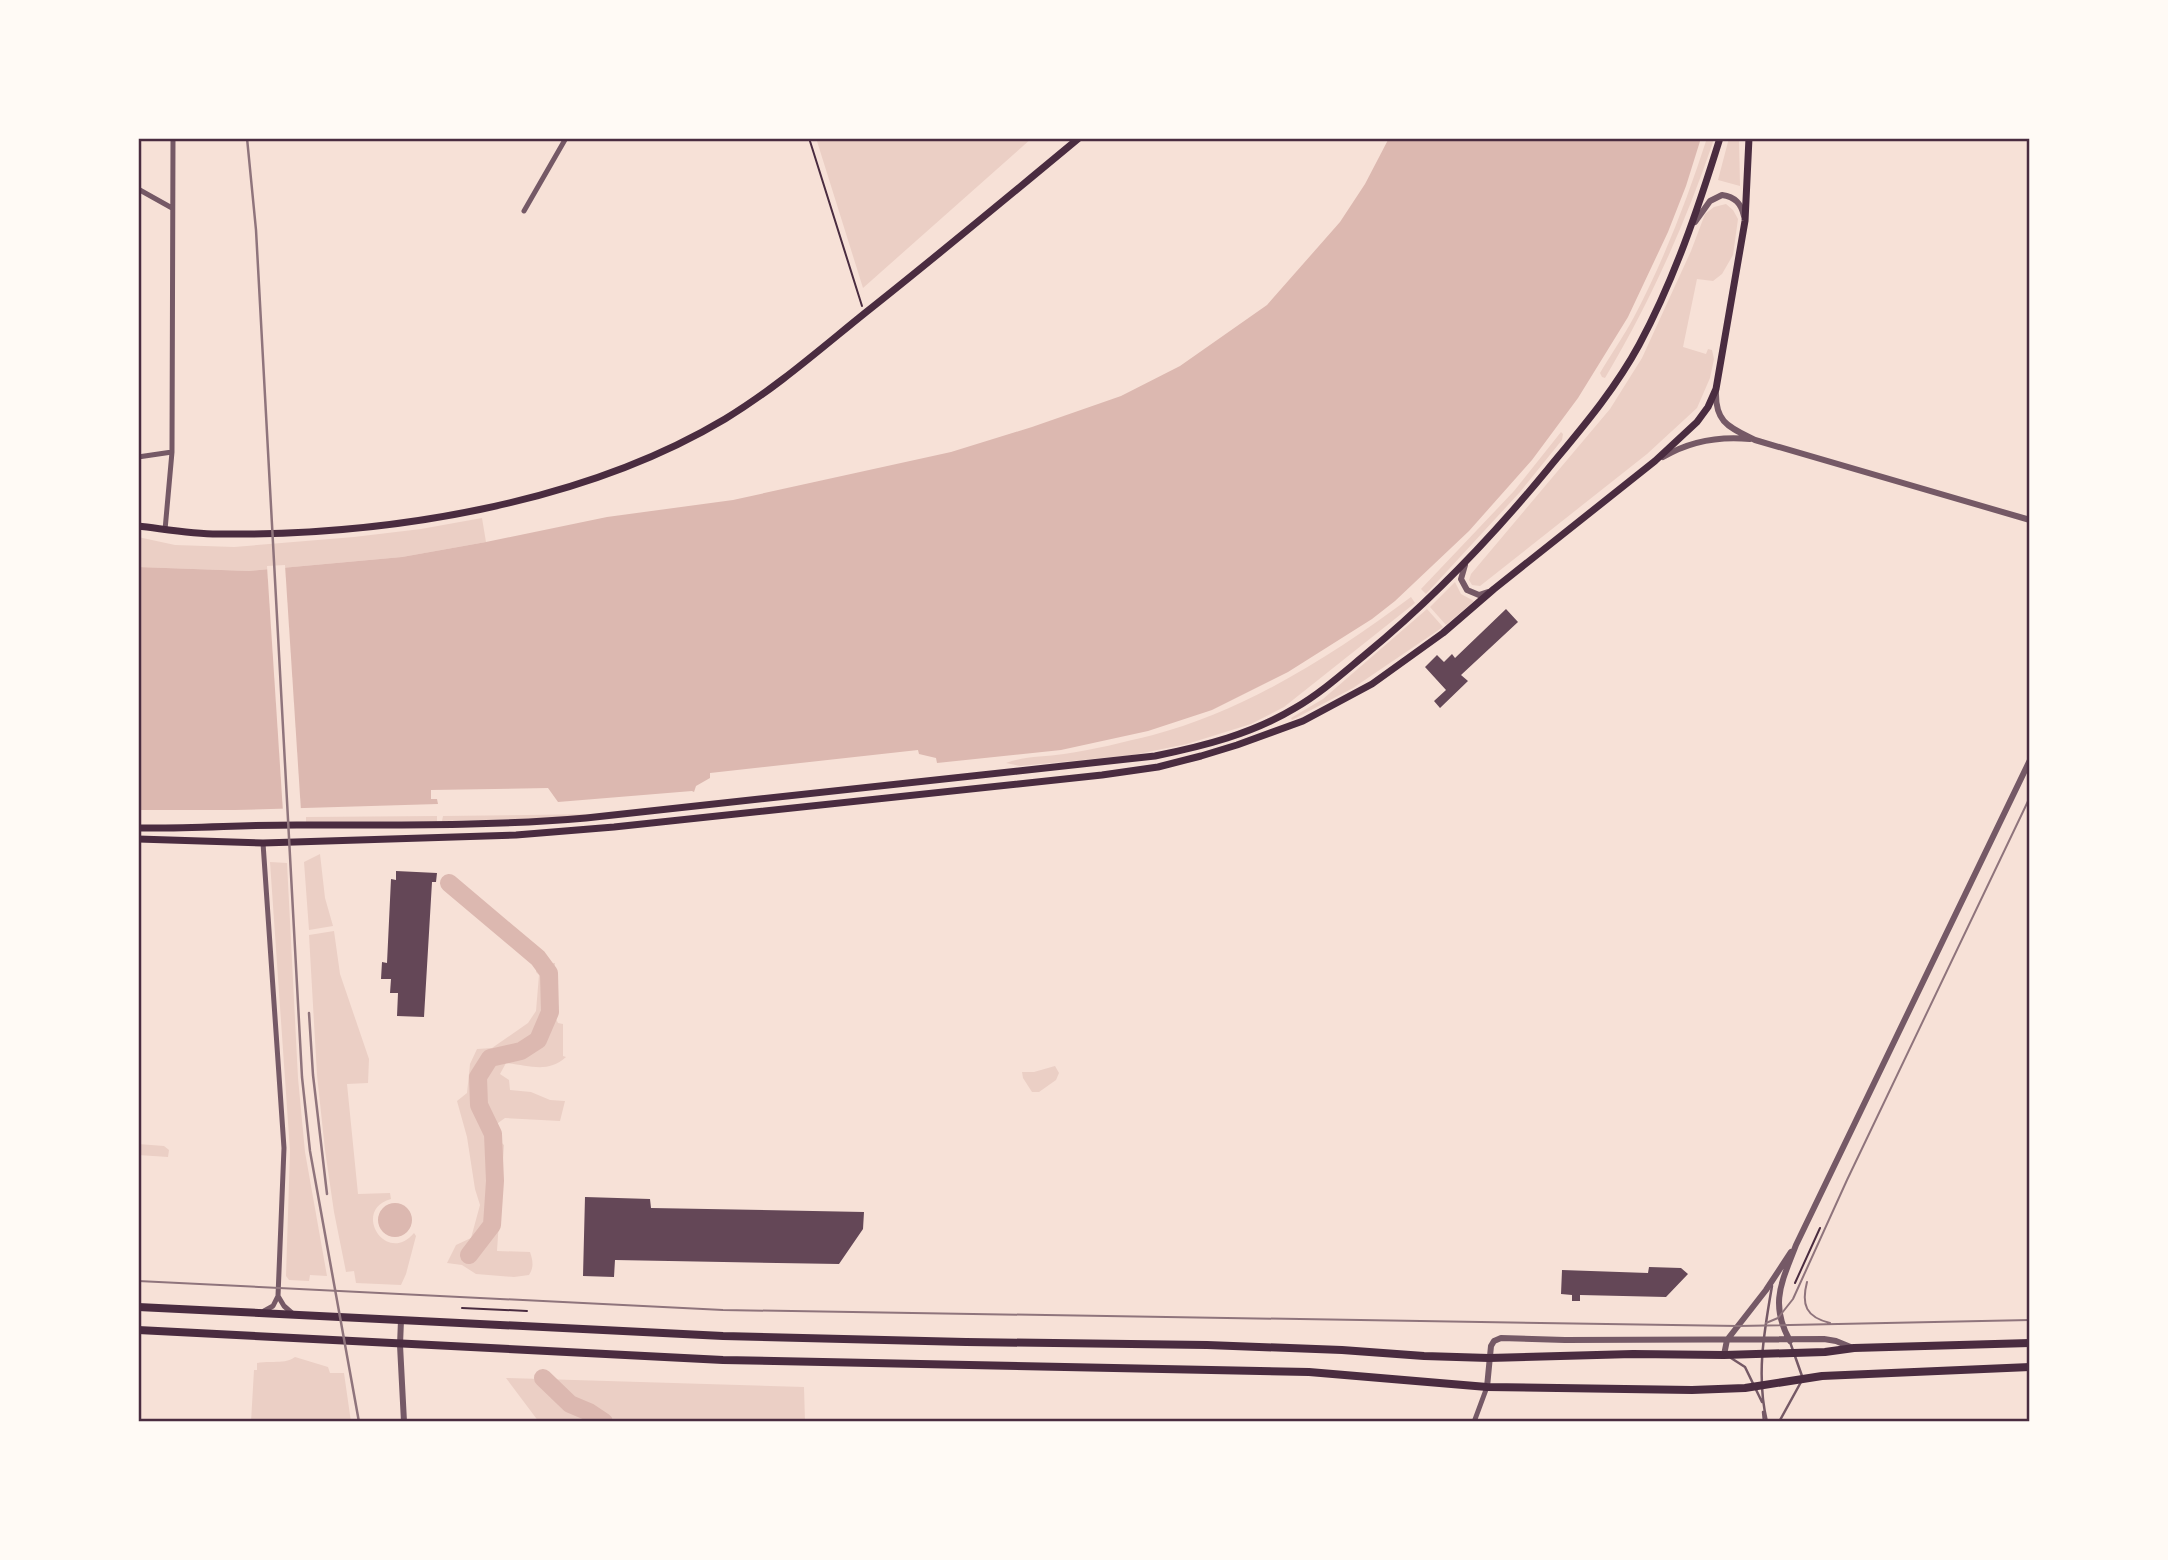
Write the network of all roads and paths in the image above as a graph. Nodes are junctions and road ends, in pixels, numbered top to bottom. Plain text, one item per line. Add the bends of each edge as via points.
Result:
1 (173, 138) edge
2 (566, 138) edge
3 (809, 138) edge
4 (1079, 138) edge
5 (1720, 138) edge
6 (1749, 138) edge
7 (138, 189) edge
8 (173, 208) junction
9 (524, 211) dead end
10 (1745, 221) junction
11 (1690, 230) junction
12 (864, 314) junction
13 (1716, 389) junction
14 (1755, 440) junction
15 (172, 452) junction
16 (138, 457) edge
17 (1656, 461) junction
18 (2030, 520) edge
19 (138, 526) edge
20 (165, 530) junction
21 (1465, 565) junction
22 (1494, 589) junction
23 (2030, 760) edge
24 (138, 828) edge
25 (138, 839) edge
26 (263, 843) junction
27 (1820, 1228) dead end
28 (1796, 1245) junction
29 (1773, 1278) junction
30 (1795, 1283) dead end
31 (278, 1296) junction
32 (138, 1307) edge
33 (462, 1308) dead end
34 (527, 1311) dead end
35 (260, 1313) junction
36 (295, 1315) junction
37 (401, 1320) junction
38 (138, 1330) edge
39 (1727, 1340) junction
40 (1764, 1341) junction
41 (1790, 1341) junction
42 (2030, 1343) edge
43 (400, 1345) junction
44 (1853, 1348) junction
45 (1794, 1353) junction
46 (1762, 1354) junction
47 (1724, 1355) junction
48 (1489, 1358) junction
49 (2030, 1367) edge
50 (1803, 1378) junction
51 (1758, 1385) junction
52 (1487, 1387) junction
53 (404, 1422) edge
54 (1474, 1422) edge
55 (1765, 1422) edge
56 (1779, 1422) edge

1 - 8 street
2 - 9 street
3 - 12 path
4 - 12 main road
5 - 11 main road
6 - 10 main road
7 - 8 street
8 - 15 street
10 - 11 street via 1735,198 1722,195 1710,201
10 - 13 main road
11 - 21 main road via 1639,345 1609,394
12 - 20 main road via 783,380 726,418 647,459 580,483 452,514 356,528 216,534
13 - 14 street via 1722,421
13 - 17 main road via 1697,422
14 - 17 street via 1694,442
14 - 18 street
15 - 16 street
15 - 20 street
17 - 22 main road
19 - 20 main road
21 - 22 street via 1461,579 1467,590 1479,595
21 - 24 main road via 1390,634 1294,709 1254,729 1155,756 522,823
22 - 26 main road via 1403,663 1332,706 1280,730 1201,757 1158,766 614,827 516,835
23 - 28 street
25 - 26 main road
26 - 31 street via 284,1148
27 - 30 path
28 - 29 street
28 - 41 street via 1779,1294 1779,1317
29 - 39 street
29 - 40 lane
31 - 35 street via 273,1306
31 - 36 street
32 - 35 main road
33 - 34 path
35 - 36 main road
36 - 37 main road
37 - 43 street
37 - 48 main road via 723,1336 1207,1345
38 - 43 main road
39 - 40 street
39 - 47 street
39 - 48 street via 1502,1338 1494,1341
40 - 41 street
40 - 46 lane
41 - 44 street via 1836,1341
41 - 45 lane
42 - 44 main road
43 - 52 main road via 723,1360 1297,1372
43 - 53 street
44 - 45 main road
45 - 46 main road
45 - 50 lane
46 - 47 main road
46 - 51 lane
47 - 48 main road
47 - 51 lane via 1745,1367
48 - 52 street
49 - 50 main road
50 - 51 main road
50 - 56 lane
51 - 52 main road via 1692,1390
51 - 55 lane
52 - 54 street

